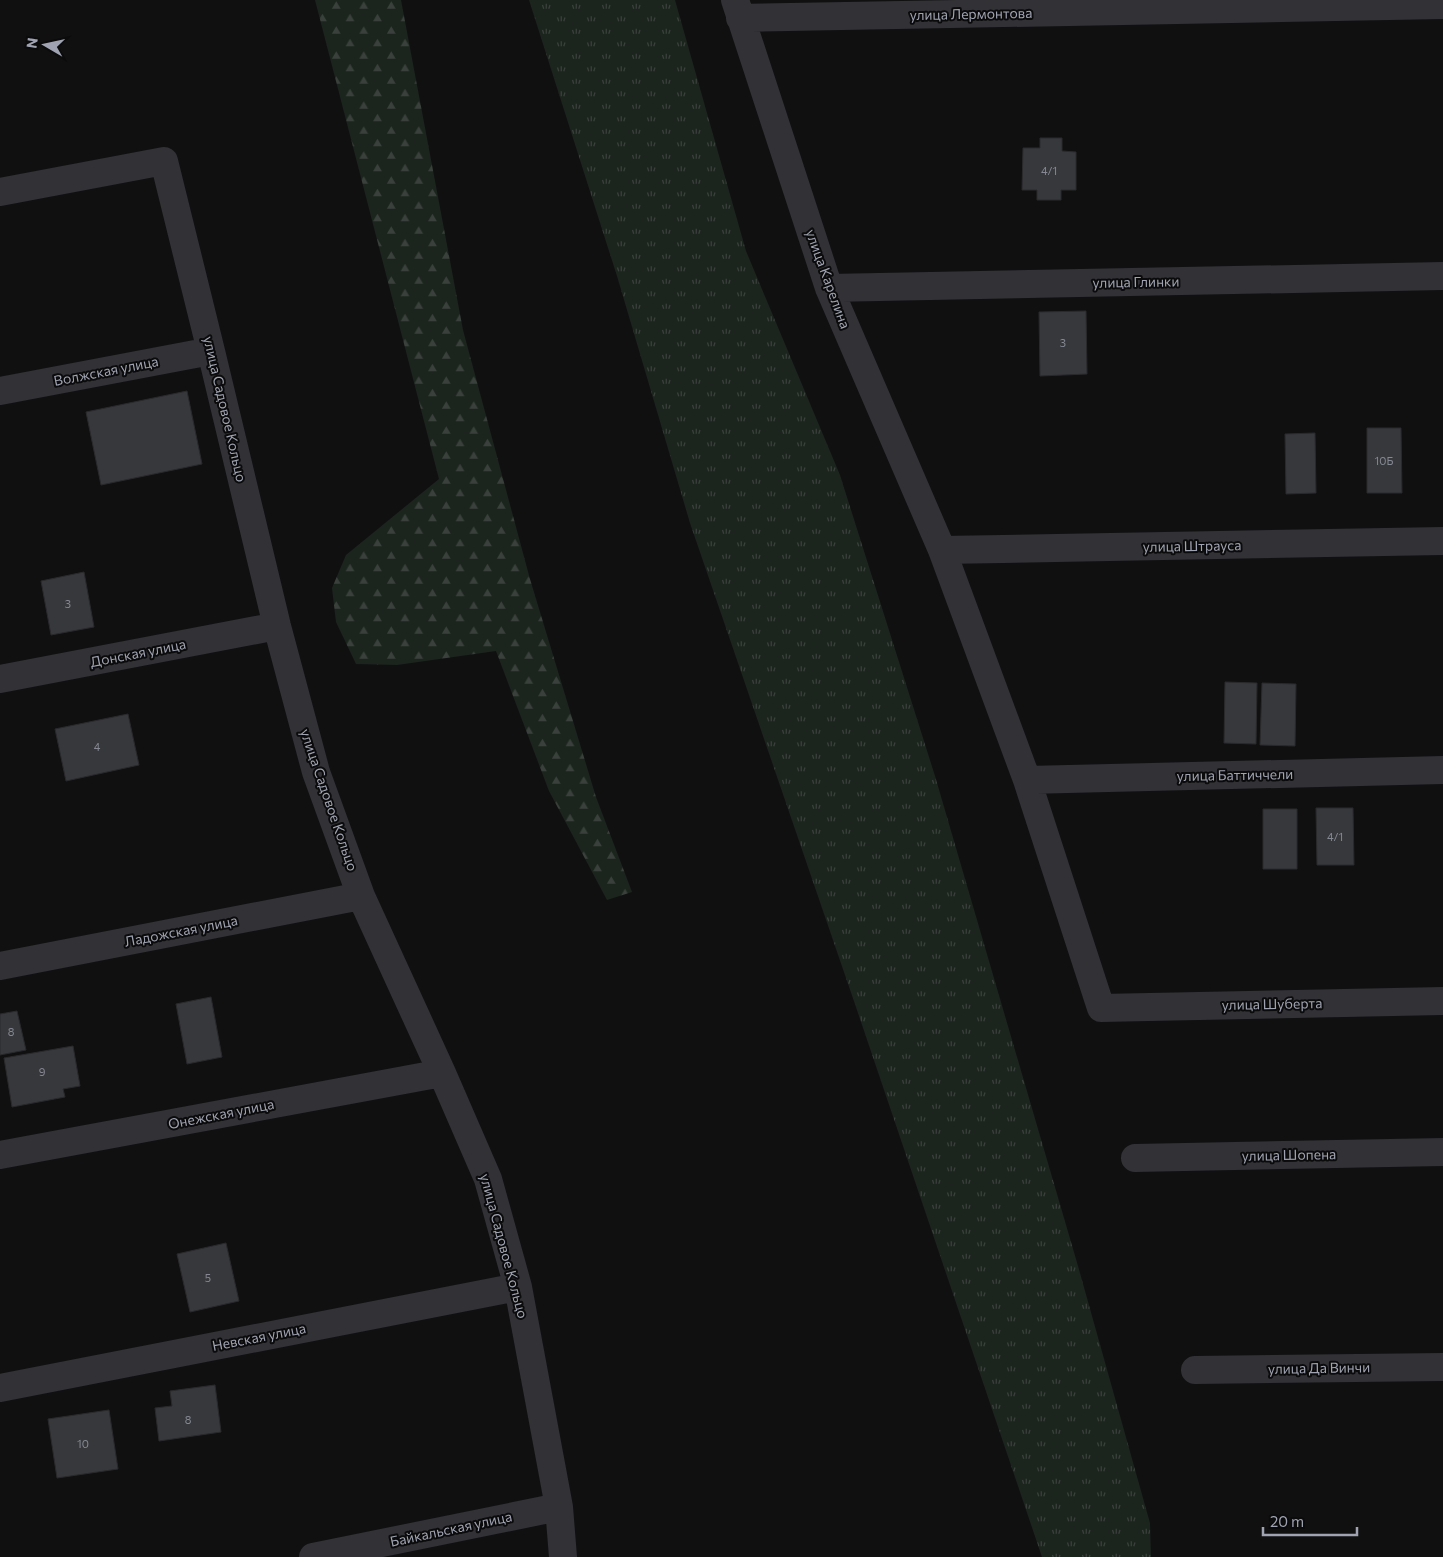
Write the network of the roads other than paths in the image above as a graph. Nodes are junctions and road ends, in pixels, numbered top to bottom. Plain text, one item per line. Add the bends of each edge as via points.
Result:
1 (1443, 5) edge
2 (738, 9) edge
3 (0, 192) edge
4 (1443, 276) edge
5 (829, 288) junction
6 (211, 351) junction
7 (0, 391) edge
8 (1443, 541) edge
9 (942, 550) junction
10 (277, 626) junction
11 (0, 680) edge
12 (1443, 770) edge
13 (1027, 780) junction
14 (361, 896) junction
15 (0, 966) edge
16 (1443, 1001) edge
17 (1101, 1008) joint
18 (442, 1073) junction
19 (1443, 1152) edge
20 (0, 1156) edge
21 (1134, 1158) dead end
22 (518, 1287) junction
23 (1443, 1367) edge
24 (1195, 1370) dead end
25 (0, 1388) edge
26 (559, 1507) junction
27 (313, 1557) edge
28 (563, 1557) edge

1 - 2 street, улица Лермонтова
2 - 5 street, улица Карелина
3 - 6 street, улица Садовое Кольцо via 164,161
4 - 5 street, улица Глинки
5 - 9 street, улица Карелина
6 - 7 street, Волжская улица
6 - 10 street, улица Садовое Кольцо
8 - 9 street, улица Штрауса
9 - 13 street, улица Карелина
10 - 11 street, Донская улица
10 - 14 street, улица Садовое Кольцо via 316,772
12 - 13 street, улица Баттиччели
13 - 17 street, улица Карелина
14 - 15 street, Ладожская улица
14 - 18 street, улица Садовое Кольцо
16 - 17 street, улица Шуберта
18 - 20 street, Онежская улица
18 - 22 street, улица Садовое Кольцо via 488,1179
19 - 21 street, улица Шопена
22 - 25 street, Невская улица
22 - 26 street, улица Садовое Кольцо
23 - 24 street, улица Да Винчи
26 - 27 street, Байкальская улица
26 - 28 street, улица Садовое Кольцо

